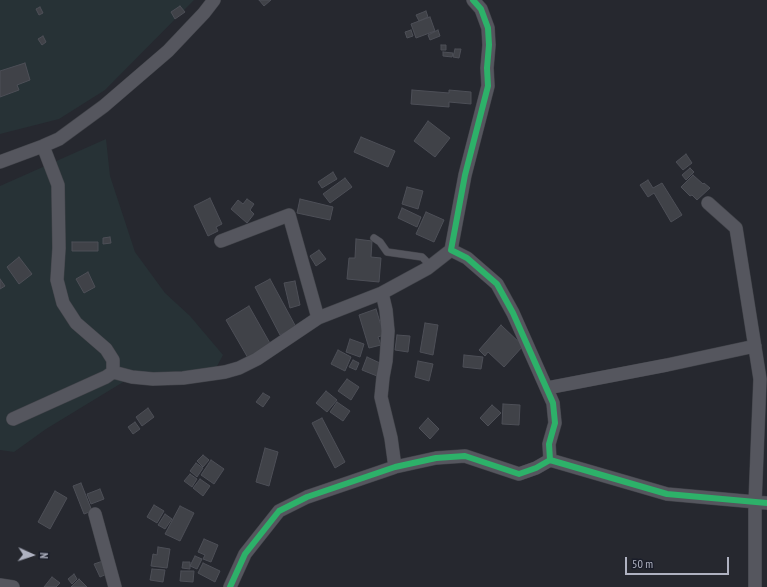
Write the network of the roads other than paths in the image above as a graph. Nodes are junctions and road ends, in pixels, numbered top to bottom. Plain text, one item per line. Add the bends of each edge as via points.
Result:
1 (214, 0) edge
2 (473, 0) edge
3 (44, 146) junction
4 (0, 162) edge
5 (708, 203) dead end
6 (374, 238) dead end
7 (221, 241) dead end
8 (451, 250) junction
9 (428, 268) junction
10 (382, 293) junction
11 (318, 318) junction
12 (755, 346) junction
13 (113, 372) junction
14 (763, 382) edge
15 (547, 388) junction
16 (13, 419) dead end
17 (550, 460) junction
18 (395, 467) junction
19 (761, 503) edge
20 (95, 514) dead end
21 (0, 584) edge
22 (13, 587) edge
23 (116, 587) edge
24 (230, 587) edge
25 (755, 587) edge

1 - 3 street via 168,51 116,96 59,139
2 - 8 street via 481,9 488,28 488,86 465,175
3 - 4 street
3 - 13 street via 58,185 57,280 63,303 76,323 106,349 113,360
5 - 12 street via 736,228
6 - 9 lane via 387,252 422,257
7 - 11 street via 289,215
8 - 9 street
8 - 15 street via 467,258 497,284
9 - 10 street
10 - 11 street
10 - 18 street via 388,331 381,397
11 - 13 street via 257,359 225,372 153,379 132,378
12 - 14 street
12 - 15 street
13 - 16 street
14 - 19 street
15 - 17 street via 553,403 555,423 549,444
17 - 18 street via 519,474 465,456 436,458
17 - 19 street via 667,494
18 - 24 street via 307,497 279,511 245,554
19 - 25 street
20 - 23 street
21 - 22 street

